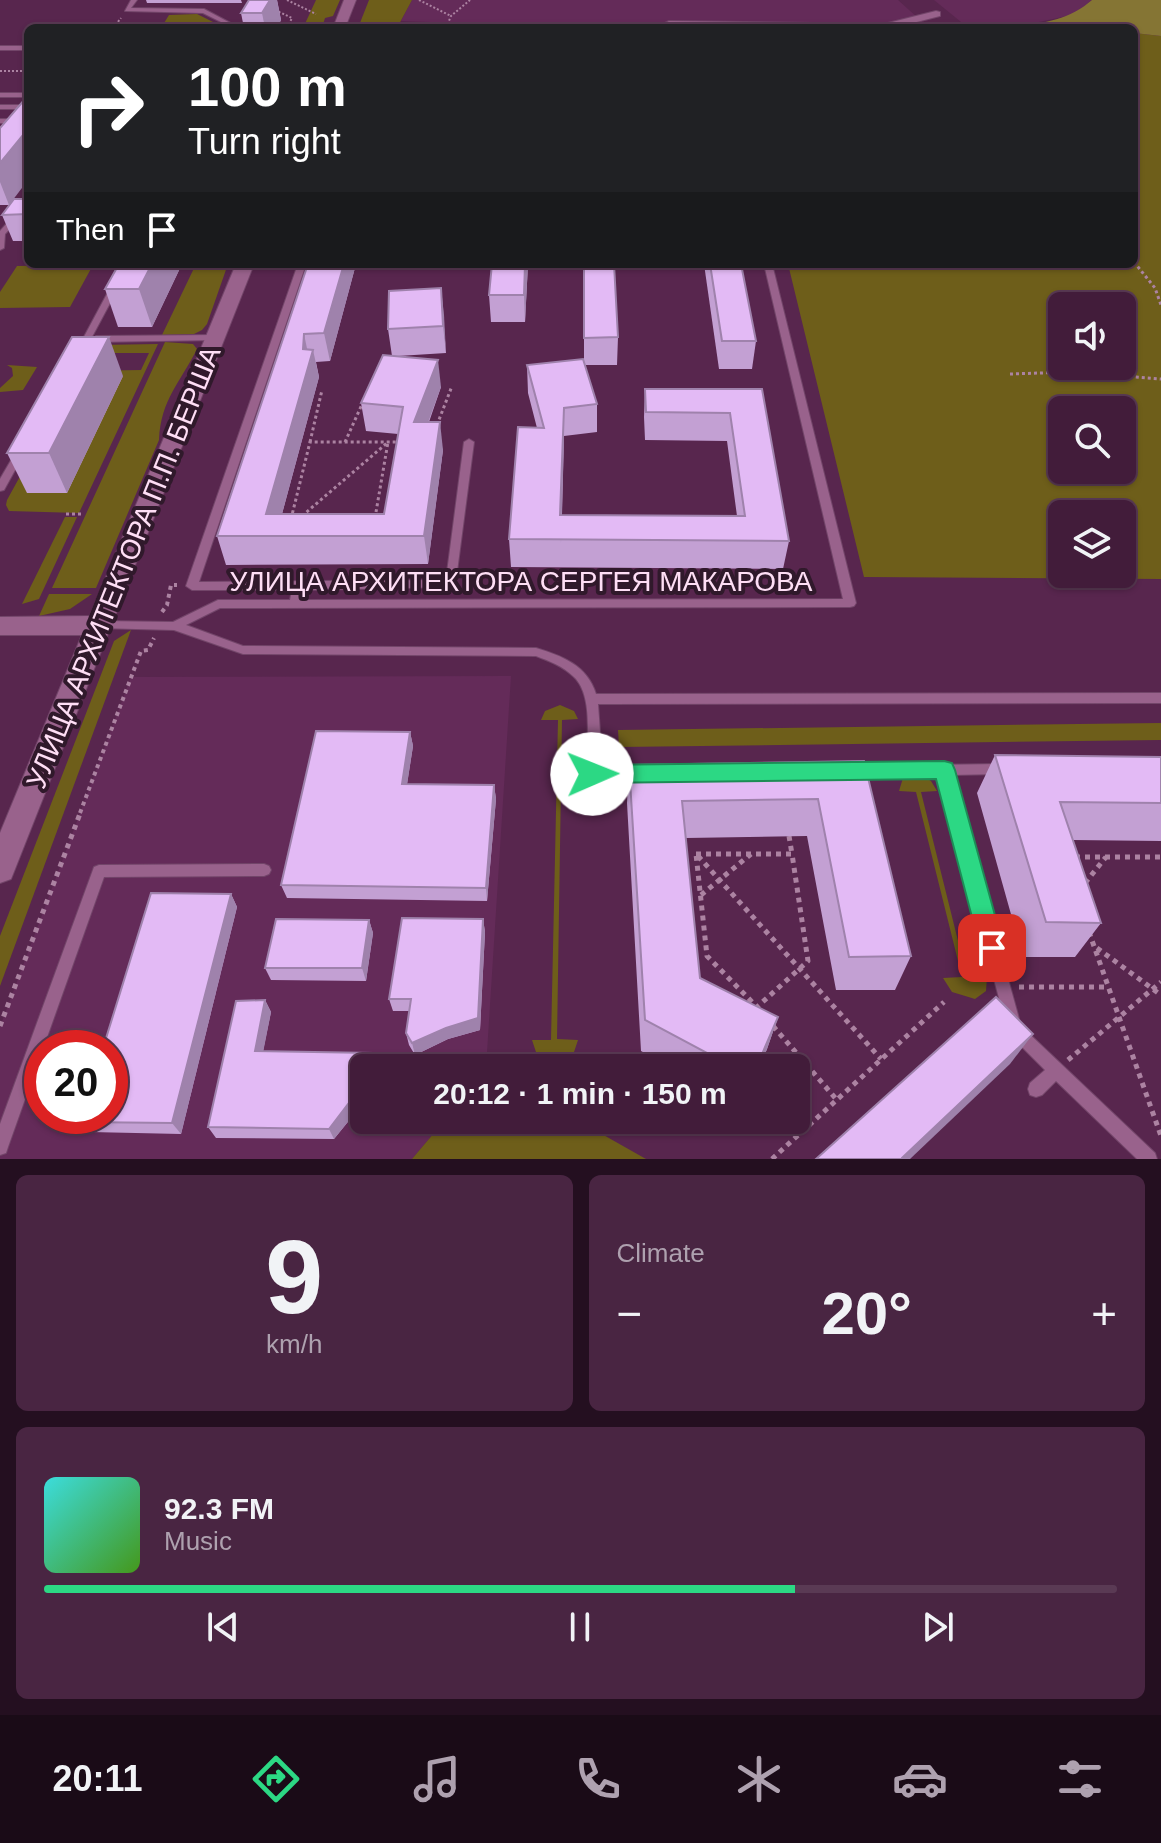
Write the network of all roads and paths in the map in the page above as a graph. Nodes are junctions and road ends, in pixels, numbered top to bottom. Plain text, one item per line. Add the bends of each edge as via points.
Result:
1 (134, 0) edge
2 (287, 0) edge
3 (350, 0) edge
4 (419, 0) edge
5 (470, 0) edge
6 (927, 7) dead end
7 (271, 9) dead end
8 (316, 14) dead end
9 (451, 16) junction
10 (229, 24) edge
11 (289, 24) edge
12 (341, 24) edge
13 (448, 24) edge
14 (896, 24) edge
15 (0, 48) edge
16 (24, 48) edge
17 (0, 71) edge
18 (24, 71) edge
19 (0, 95) edge
20 (24, 95) edge
21 (0, 107) edge
22 (24, 107) edge
23 (0, 121) edge
24 (24, 121) edge
25 (24, 208) edge
26 (0, 216) edge
27 (15, 216) junction
28 (24, 216) edge
29 (0, 248) edge
30 (1138, 267) edge
31 (125, 268) edge
32 (243, 268) edge
33 (301, 268) edge
34 (769, 268) edge
35 (1161, 305) edge
36 (215, 338) junction
37 (87, 339) junction
38 (75, 361) edge
39 (1010, 374) dead end
40 (1161, 379) edge
41 (452, 386) dead end
42 (322, 390) dead end
43 (367, 395) edge
44 (435, 428) edge
45 (310, 442) junction
46 (345, 442) junction
47 (388, 442) junction
48 (416, 442) edge
49 (469, 442) dead end
50 (25, 443) edge
51 (0, 488) edge
52 (66, 514) dead end
53 (83, 514) dead end
54 (373, 526) edge
55 (171, 585) dead end
56 (298, 586) junction
57 (295, 604) junction
58 (101, 625) junction
59 (153, 625) junction
60 (0, 626) edge
61 (175, 626) junction
62 (1161, 698) edge
63 (591, 699) junction
64 (1019, 769) edge
65 (944, 770) junction
66 (838, 771) edge
67 (651, 774) edge
68 (789, 836) edge
69 (696, 854) junction
70 (751, 854) junction
71 (792, 854) junction
72 (1063, 857) edge
73 (1106, 857) junction
74 (1161, 857) edge
75 (0, 869) edge
76 (264, 870) dead end
77 (719, 880) junction
78 (1076, 894) edge
79 (701, 895) junction
80 (1085, 920) edge
81 (1095, 947) junction
82 (799, 968) junction
83 (1161, 982) edge
84 (1003, 987) junction
85 (1109, 987) junction
86 (1153, 989) junction
87 (1161, 995) edge
88 (749, 1000) junction
89 (944, 1002) dead end
90 (757, 1007) junction
91 (739, 1010) edge
92 (1119, 1017) junction
93 (995, 1018) edge
94 (0, 1026) edge
95 (1015, 1031) junction
96 (881, 1059) junction
97 (1056, 1070) junction
98 (1036, 1089) dead end
99 (837, 1100) junction
100 (1161, 1136) edge
101 (0, 1147) edge
102 (772, 1159) edge
103 (1149, 1159) edge

1 - 10 lane via 127,10 204,11
2 - 8 path
3 - 12 street
4 - 9 path
5 - 9 path
6 - 14 street via 936,14
7 - 11 path via 292,18
9 - 13 path
15 - 16 lane
17 - 18 path
19 - 20 lane
21 - 22 lane
23 - 24 lane
25 - 27 lane
26 - 27 lane
27 - 28 lane
27 - 29 lane via 1,234
30 - 35 path
31 - 37 lane
32 - 36 street, УЛИЦА АРХИТЕКТОРА П.П. БЕРША
33 - 56 lane via 192,586
34 - 57 lane, УЛИЦА АРХИТЕКТОРА СЕРГЕЯ МАКАРОВА via 850,603
36 - 37 lane
36 - 58 street, УЛИЦА АРХИТЕКТОРА П.П. БЕРША
37 - 38 lane
39 - 40 path via 1071,372
41 - 44 path
42 - 45 path
43 - 46 path
45 - 46 path
45 - 47 path via 289,527
46 - 47 path
47 - 48 path
47 - 54 path
49 - 56 lane via 451,584
50 - 51 lane
52 - 53 path
55 - 59 path via 167,605
56 - 57 lane
57 - 61 lane, УЛИЦА АРХИТЕКТОРА СЕРГЕЯ МАКАРОВА via 218,604
58 - 59 lane, УЛИЦА АРХИТЕКТОРА СЕРГЕЯ МАКАРОВА
58 - 60 street
58 - 75 street, УЛИЦА АРХИТЕКТОРА П.П. БЕРША
59 - 61 lane, УЛИЦА АРХИТЕКТОРА СЕРГЕЯ МАКАРОВА
59 - 94 path via 155,636 148,650 141,651
61 - 63 lane via 243,650 536,652 571,667 585,679
62 - 63 lane
63 - 67 lane via 592,774
64 - 65 lane
65 - 66 lane
65 - 84 lane
68 - 71 path
69 - 70 path
69 - 77 path
69 - 79 path
70 - 71 path
70 - 77 path
71 - 82 path via 808,961
72 - 73 path
73 - 74 path
73 - 78 path
76 - 101 lane via 99,871
77 - 79 path
77 - 82 path
79 - 88 path via 707,956
80 - 81 path
81 - 85 path
81 - 86 path
82 - 90 path
82 - 96 path
83 - 86 path
84 - 85 path
84 - 95 lane
85 - 92 path
86 - 87 path
86 - 92 path
88 - 90 path
88 - 91 path
89 - 96 path
90 - 99 path
92 - 97 path
92 - 100 path
93 - 95 lane
95 - 97 lane
96 - 99 path
97 - 98 lane
97 - 103 lane
99 - 102 path

